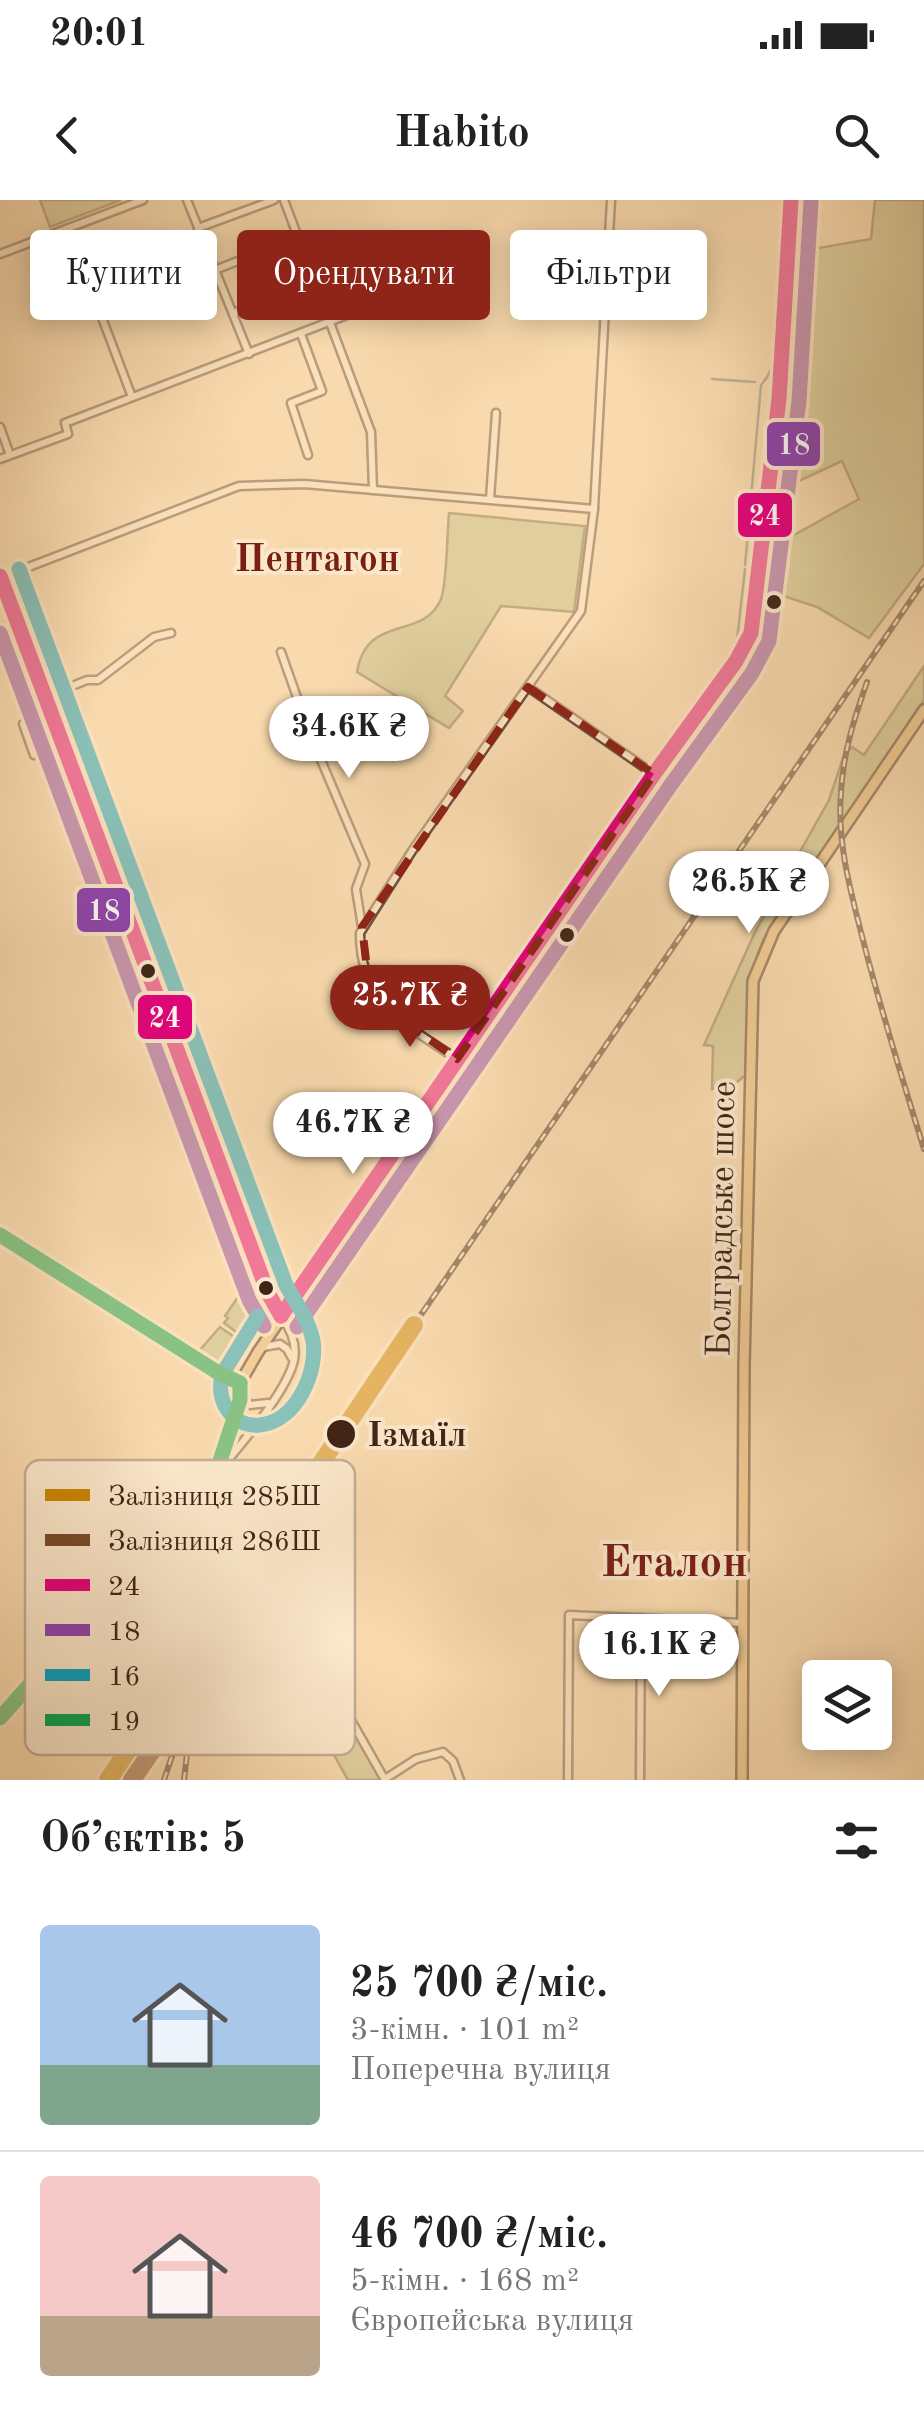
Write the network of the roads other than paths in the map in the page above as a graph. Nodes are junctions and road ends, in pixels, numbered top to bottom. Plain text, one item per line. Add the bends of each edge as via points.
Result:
1 (143, 200) edge
2 (187, 200) edge
3 (274, 200) edge
4 (284, 200) edge
5 (612, 200) edge
6 (791, 200) edge
7 (68, 228) junction
8 (198, 228) joint
9 (296, 230) edge
10 (0, 254) edge
11 (217, 275) edge
12 (237, 311) edge
13 (232, 313) junction
14 (331, 320) edge
15 (339, 320) edge
16 (332, 323) junction
17 (301, 334) junction
18 (249, 354) junction
19 (132, 397) junction
20 (496, 414) dead end
21 (0, 427) edge
22 (10, 455) junction
23 (308, 456) dead end
24 (0, 459) edge
25 (374, 490) junction
26 (490, 499) junction
27 (594, 509) junction
28 (0, 577) edge
29 (171, 633) dead end
30 (280, 652) dead end
31 (528, 687) junction
32 (44, 698) junction
33 (924, 710) edge
34 (46, 751) joint
35 (654, 774) junction
36 (362, 927) junction
37 (457, 1059) junction
38 (0, 1235) edge
39 (281, 1316) junction
40 (258, 1352) junction
41 (292, 1364) junction
42 (240, 1388) junction
43 (273, 1398) junction
44 (227, 1438) junction
45 (240, 1445) junction
46 (220, 1460) edge
47 (228, 1460) edge
48 (642, 1618) junction
49 (744, 1623) junction
50 (25, 1690) edge
51 (0, 1718) edge
52 (355, 1727) edge
53 (385, 1780) edge
54 (460, 1780) edge
55 (568, 1780) edge
56 (640, 1780) edge
57 (742, 1780) edge

1 - 7 street
2 - 8 street
3 - 8 street
4 - 9 street
5 - 27 street
6 - 35 main road via 779,399 751,632
7 - 10 street
7 - 19 street
11 - 13 street
12 - 13 street
13 - 18 street
14 - 16 street
15 - 16 street
16 - 17 street
16 - 25 street via 370,432
17 - 18 street
17 - 23 street via 322,391 290,402
18 - 19 street
19 - 22 street via 65,423 68,434
20 - 26 street
21 - 22 street
22 - 24 street
25 - 26 street
25 - 28 street via 304,484 230,488
26 - 27 street
27 - 31 street via 581,611
28 - 32 main road
29 - 32 street via 98,680
30 - 36 street via 365,864 356,889
31 - 35 street
31 - 36 street
32 - 39 main road
33 - 49 main road, Болградське шосе via 774,931 753,981
34 - 34 street via 34,720 23,724 34,755
35 - 37 main road
36 - 37 street via 368,978 386,1009
37 - 39 main road
38 - 42 main road
39 - 40 main road
39 - 41 street via 294,1347
40 - 41 street via 280,1344
40 - 42 main road
41 - 43 street
42 - 43 street via 255,1406
42 - 44 main road
43 - 45 street
44 - 45 street
44 - 46 main road
45 - 47 street
48 - 49 street
48 - 55 street via 569,1616
48 - 56 street
49 - 57 main road, Болградське шосе
50 - 51 main road
52 - 53 street
53 - 54 street via 443,1752

